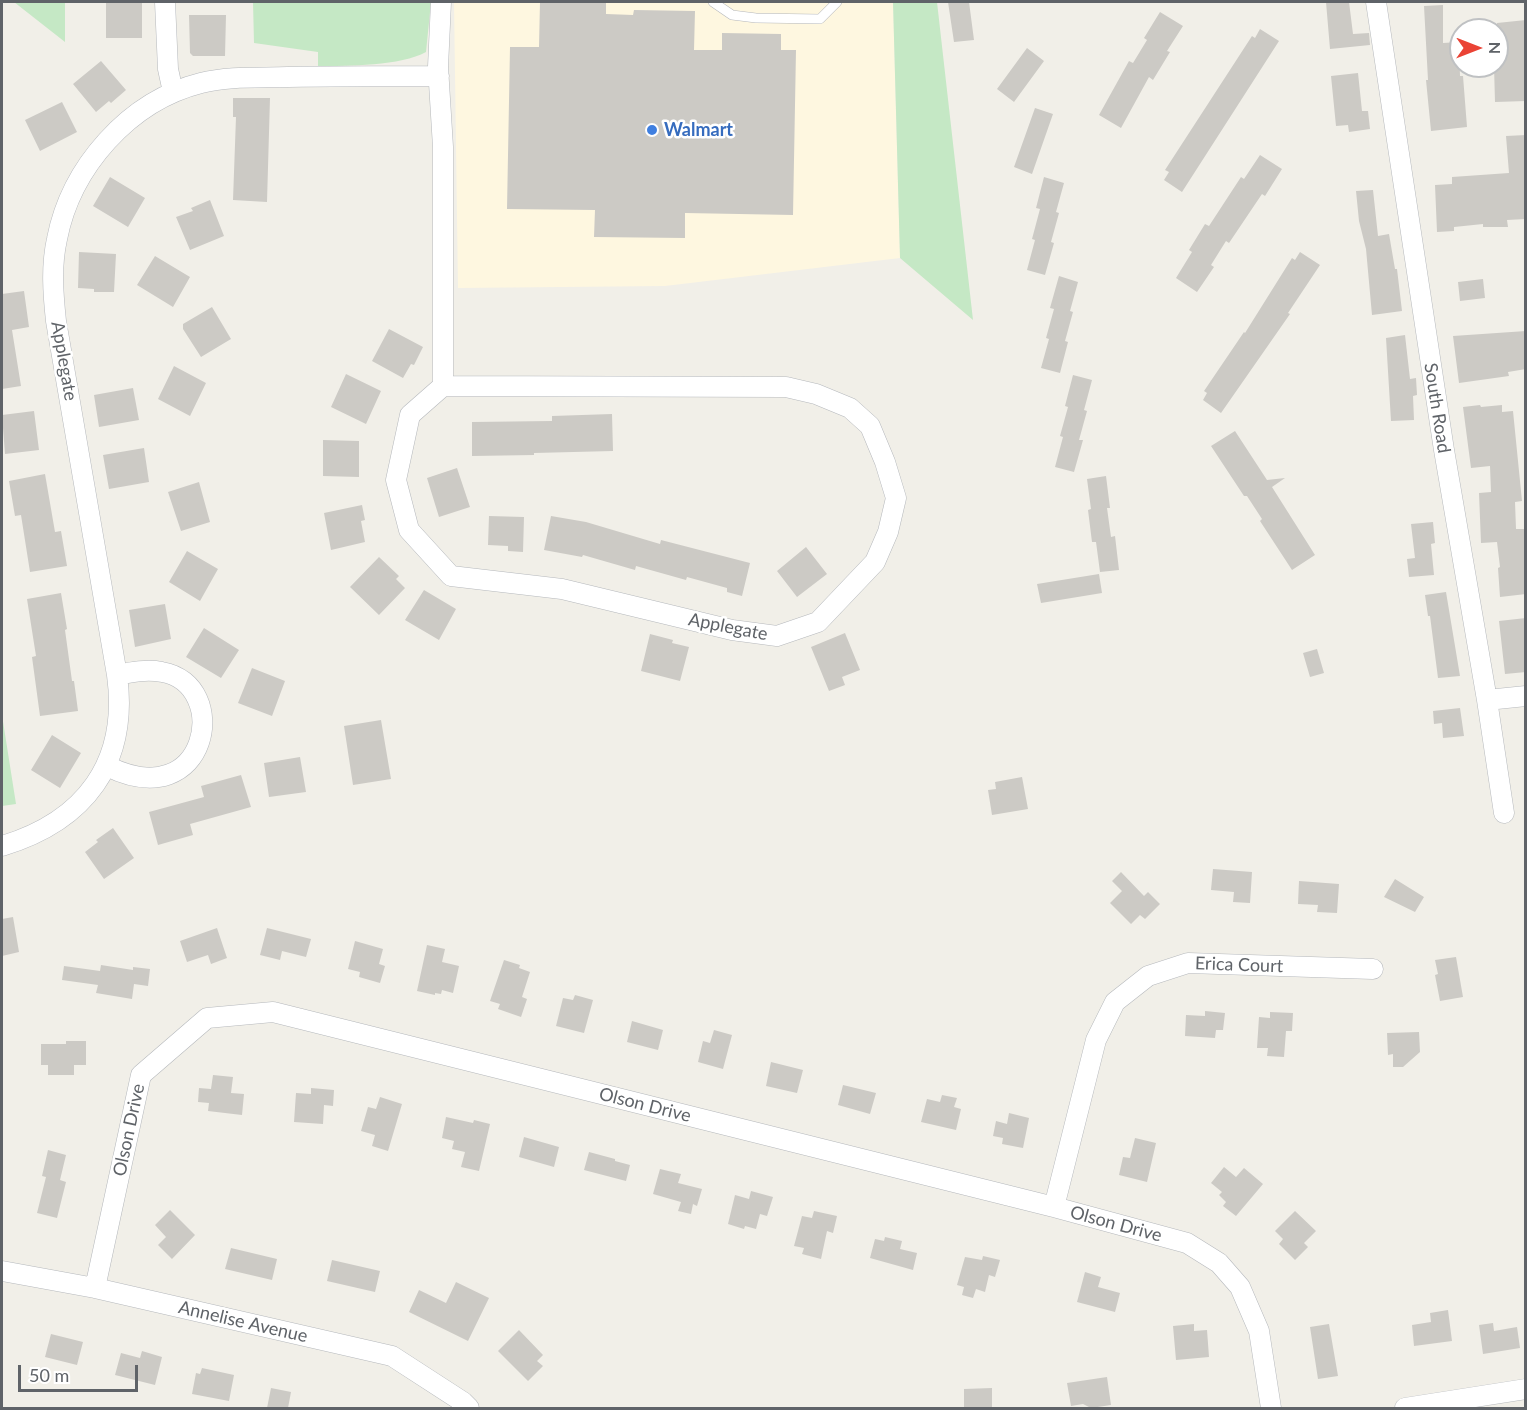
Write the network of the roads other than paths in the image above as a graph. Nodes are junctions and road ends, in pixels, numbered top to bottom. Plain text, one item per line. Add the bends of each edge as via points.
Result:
1 (165, 2) edge
2 (441, 2) edge
3 (712, 2) edge
4 (837, 2) edge
5 (1376, 2) edge
6 (439, 76) junction
7 (173, 92) junction
8 (443, 386) junction
9 (117, 675) junction
10 (1526, 696) edge
11 (1487, 700) junction
12 (107, 766) junction
13 (1504, 813) dead end
14 (2, 846) edge
15 (1373, 969) dead end
16 (1054, 1207) junction
17 (2, 1271) edge
18 (95, 1288) junction
19 (1526, 1389) edge
20 (469, 1408) edge
21 (1271, 1408) edge
22 (1405, 1408) edge

1 - 7 street
2 - 6 street
3 - 4 lane via 732,15 820,19
5 - 11 street, South Road via 1444,450
6 - 7 street, Applegate via 236,78
6 - 8 street via 443,147
7 - 9 street, Applegate via 132,118 94,156 71,194 53,268 56,321
8 - 8 street, Applegate via 786,387 816,394 850,408 870,426 896,498 888,532 875,562 818,622 777,636 732,630 562,589 451,576 409,530 396,480 410,415
9 - 12 street, Applegate via 119,722
9 - 12 street via 145,671 178,678 195,696 203,734 197,752 188,762 163,777 138,778
10 - 11 street
11 - 13 street, South Road
12 - 14 street, Applegate via 68,814 34,835
15 - 16 street, Erica Court via 1188,963 1148,976 1115,1002 1096,1040
16 - 18 street, Olson Drive via 273,1012 207,1018 141,1075
16 - 21 street, Olson Drive via 1187,1243 1219,1263 1240,1287 1259,1331
17 - 18 street, Annelise Avenue
18 - 20 street, Annelise Avenue via 392,1356
19 - 22 street

